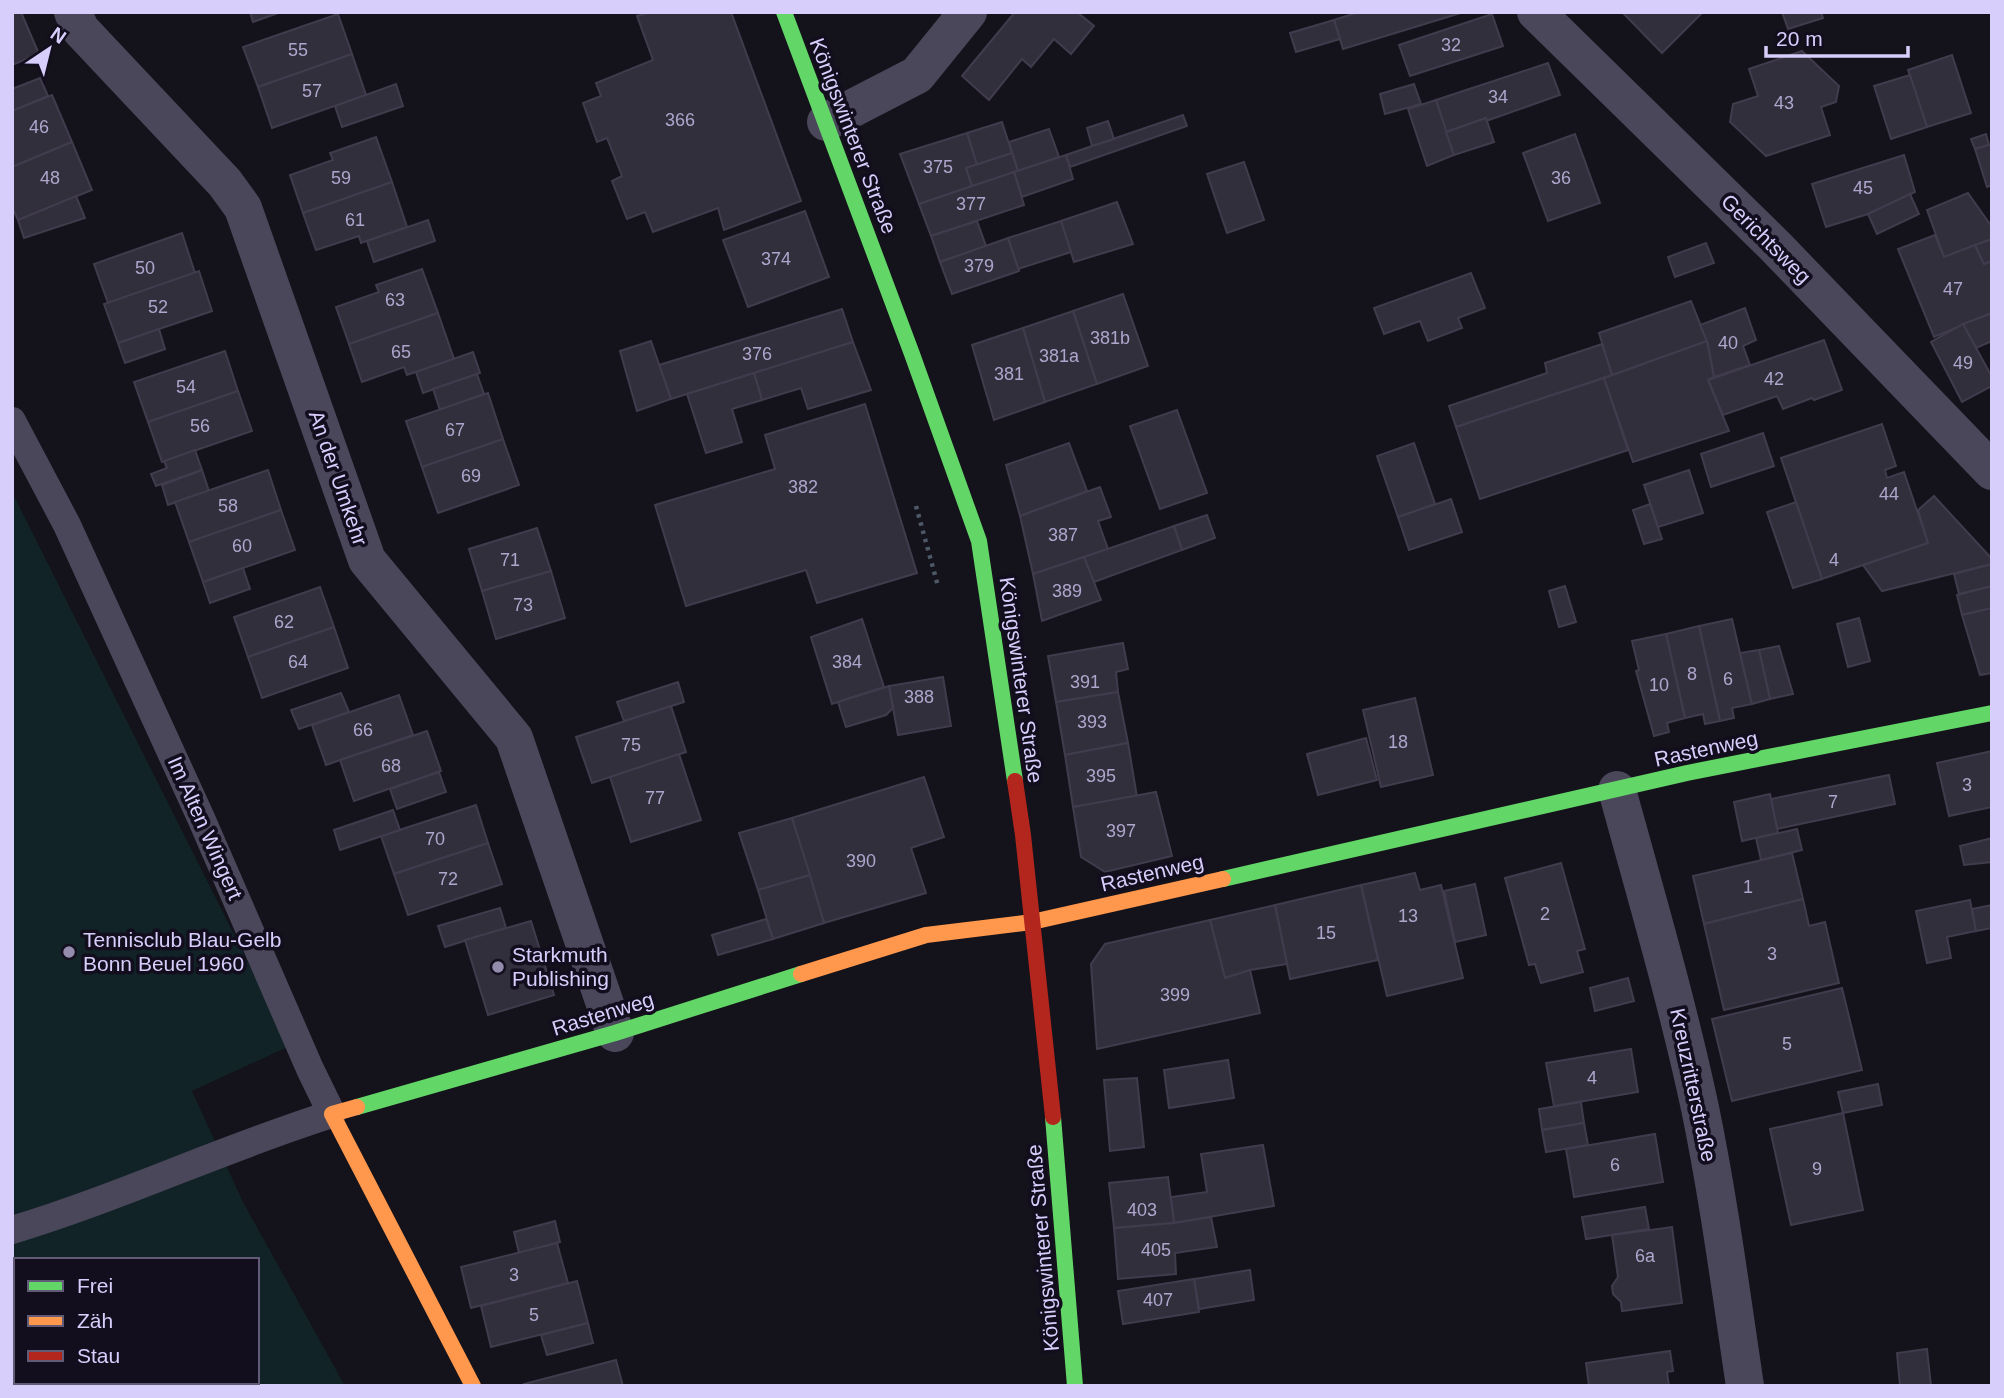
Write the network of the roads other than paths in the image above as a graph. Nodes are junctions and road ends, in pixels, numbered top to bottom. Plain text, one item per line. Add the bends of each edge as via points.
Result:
1 (73, 12) edge
2 (784, 12) edge
3 (968, 12) edge
4 (1536, 12) edge
5 (826, 122) junction
6 (12, 421) edge
7 (1992, 471) edge
8 (1992, 713) edge
9 (1617, 790) junction
10 (1032, 922) junction
11 (615, 1033) junction
12 (332, 1114) junction
13 (12, 1230) edge
14 (1080, 1383) edge
15 (473, 1386) edge
16 (1745, 1386) edge

1 - 11 street, An der Umkehr via 80,29 225,183 243,208 366,560 514,738
2 - 5 street, Königswinterer Straße
3 - 5 street via 918,75
4 - 7 street, Gerichtsweg via 1775,246
5 - 10 street, Königswinterer Straße via 979,541
6 - 12 lane, Im Alten Wingert via 67,525
8 - 9 street, Rastenweg
9 - 10 street, Rastenweg
9 - 16 street, Kreuzritterstraße via 1700,1110
10 - 11 street, Rastenweg via 926,935
10 - 14 street, Königswinterer Straße
11 - 12 street, Rastenweg
12 - 13 lane
12 - 15 street, Im Alten Wingert

